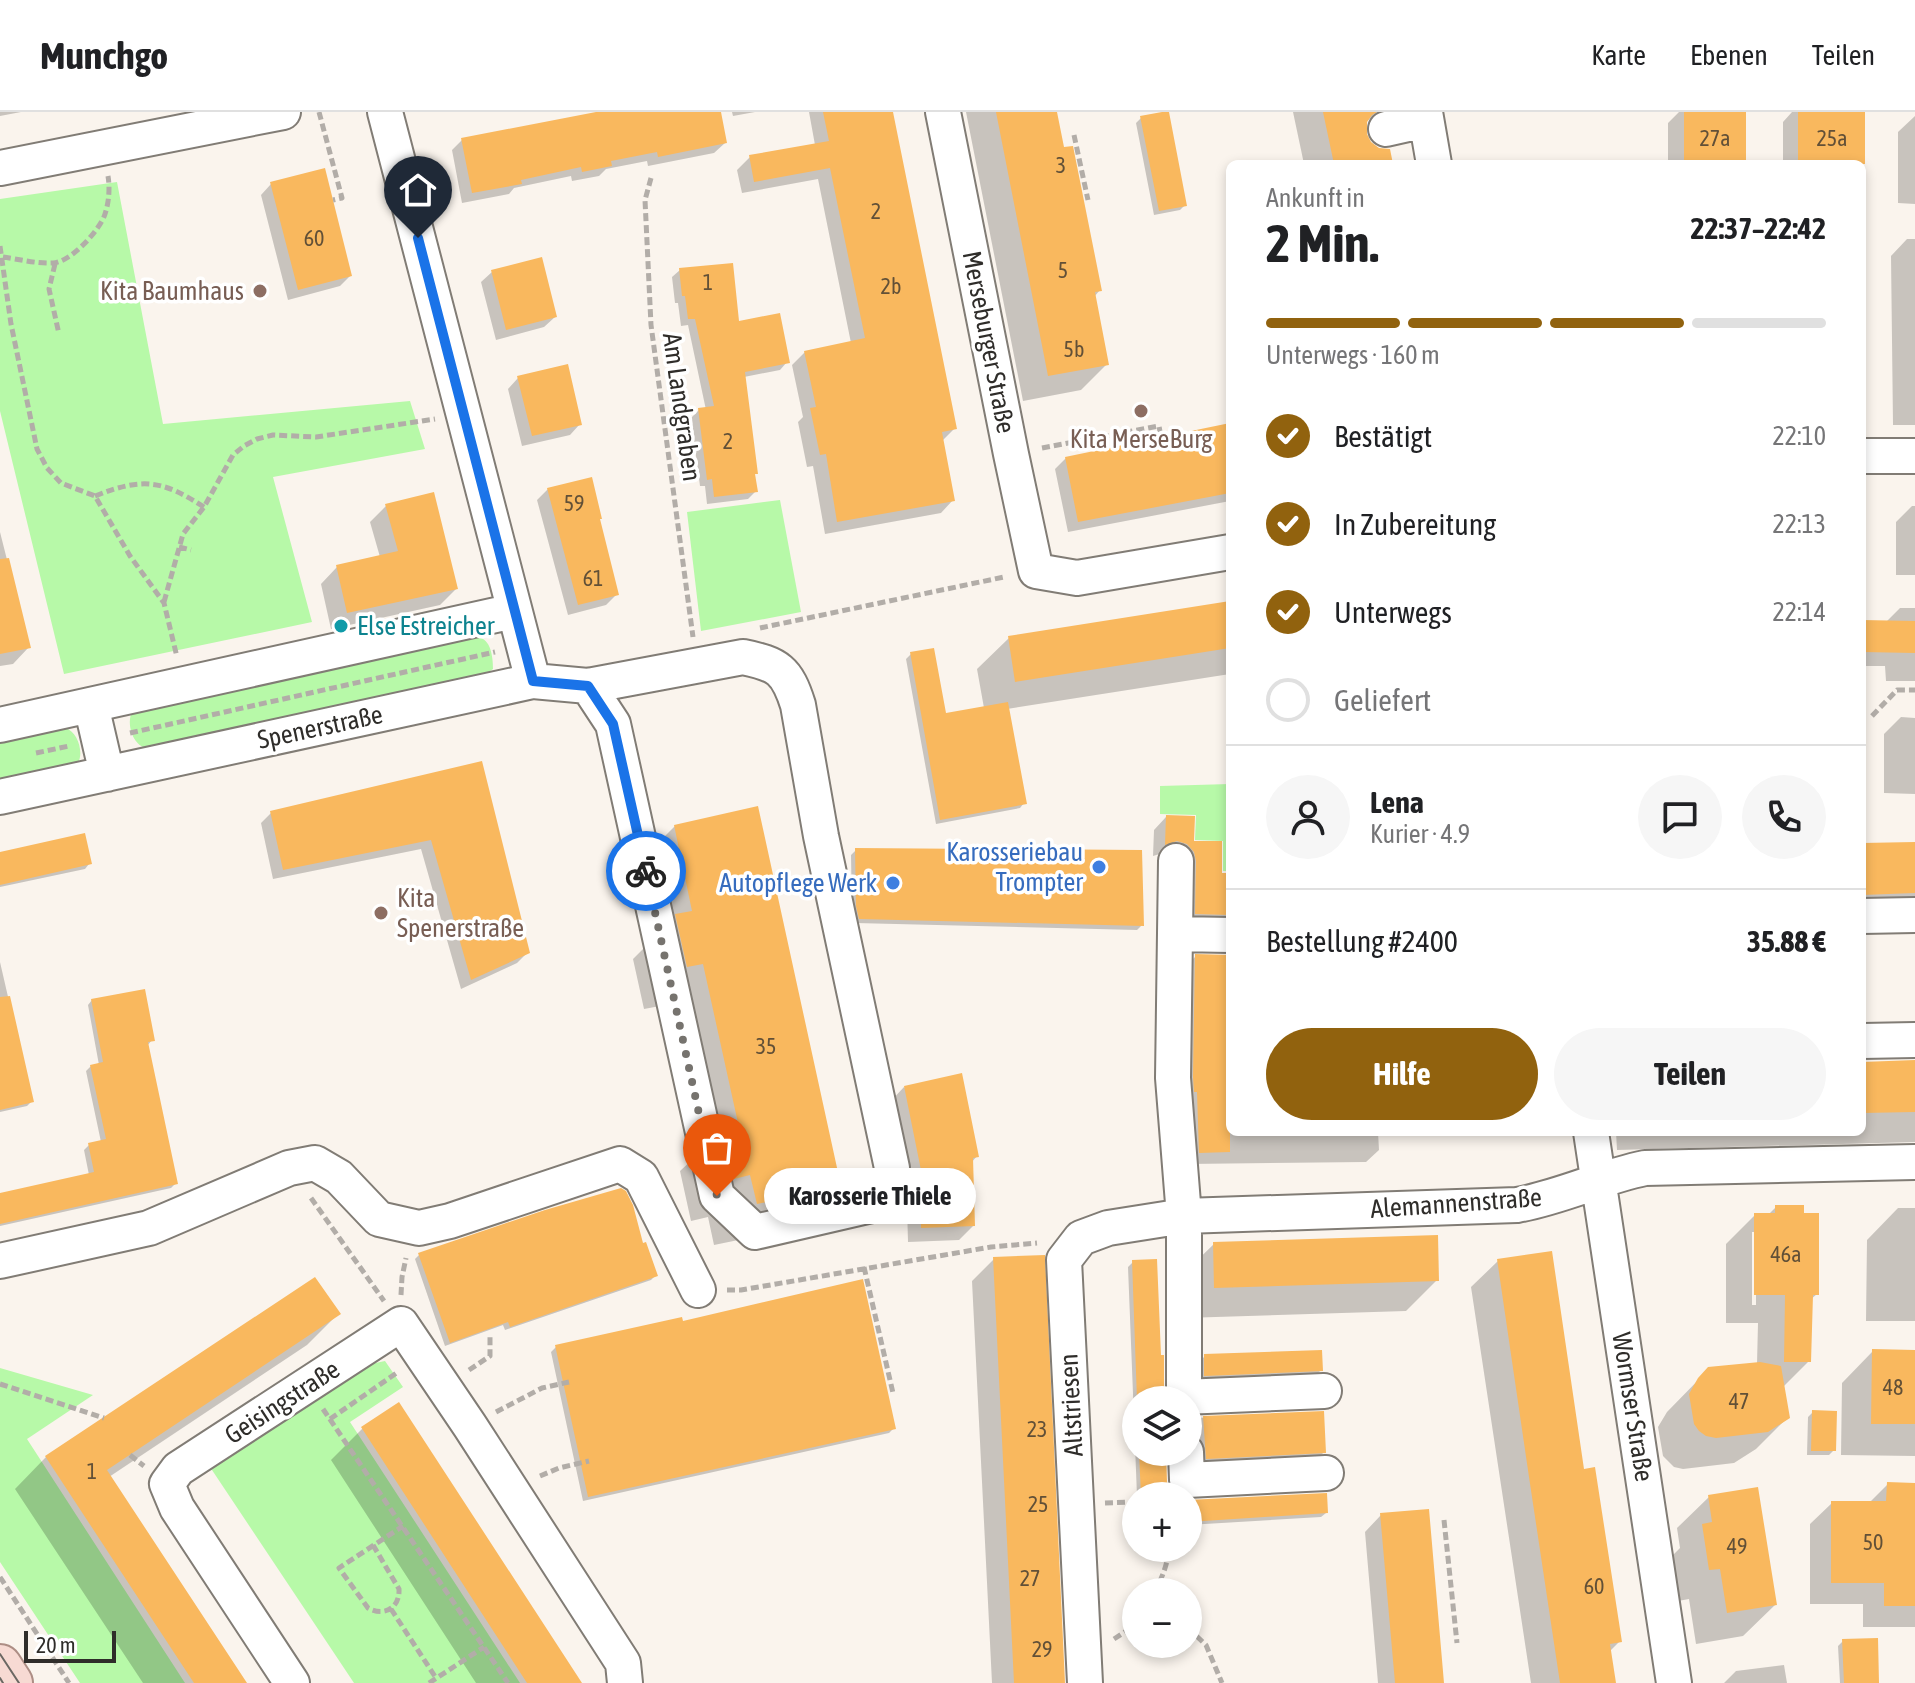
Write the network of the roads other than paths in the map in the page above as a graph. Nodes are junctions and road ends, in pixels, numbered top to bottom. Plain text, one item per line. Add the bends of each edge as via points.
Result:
1 (283, 112) edge
2 (385, 112) edge
3 (943, 112) edge
4 (1426, 116) edge
5 (1386, 129) dead end
6 (1433, 160) edge
7 (0, 168) edge
8 (1866, 456) edge
9 (1915, 456) edge
10 (1226, 553) edge
11 (514, 611) junction
12 (533, 681) junction
13 (588, 686) junction
14 (91, 705) junction
15 (0, 725) edge
16 (107, 774) junction
17 (0, 797) edge
18 (1176, 861) dead end
19 (1915, 915) edge
20 (1866, 916) edge
21 (1175, 934) junction
22 (1226, 935) edge
23 (1915, 1040) edge
24 (1866, 1041) edge
25 (1592, 1136) edge
26 (1915, 1162) edge
27 (1598, 1180) junction
28 (1184, 1216) junction
29 (0, 1261) edge
30 (698, 1290) dead end
31 (1184, 1386) edge
32 (1324, 1391) dead end
33 (1202, 1397) edge
34 (1186, 1466) edge
35 (1326, 1473) dead end
36 (0, 1666) edge
37 (11, 1683) edge
38 (292, 1683) edge
39 (625, 1683) edge
40 (1085, 1683) edge
41 (1674, 1683) edge

1 - 7 street
2 - 11 street
3 - 10 street, Merseburger Straße via 1036,571 1077,578
4 - 5 street
4 - 6 street
8 - 9 street
11 - 12 street
11 - 14 street
12 - 13 street, Spenerstraße
12 - 16 street, Spenerstraße
13 - 13 street, Spenerstraße via 613,724 717,1196 755,1232 872,1205 889,1189 892,1168 792,685 780,670 743,657
14 - 15 street
14 - 16 street
16 - 17 street, Spenerstraße
18 - 21 street
19 - 20 street
21 - 22 street
21 - 28 street via 1173,1078
23 - 24 street
25 - 27 street, Wormser Straße
26 - 27 street, Alemannenstraße via 1645,1168
27 - 28 street, Alemannenstraße via 1517,1205
27 - 41 street, Wormser Straße
28 - 31 street
28 - 40 street, Altstriesen via 1108,1228 1081,1238 1064,1260
29 - 30 street via 149,1228 289,1168 315,1163 339,1177 379,1219 419,1228 620,1164 641,1177
32 - 33 street
34 - 35 street via 1187,1480
36 - 37 main road
38 - 39 street, Geisingstraße via 177,1508 167,1484 178,1469 401,1324 623,1663

